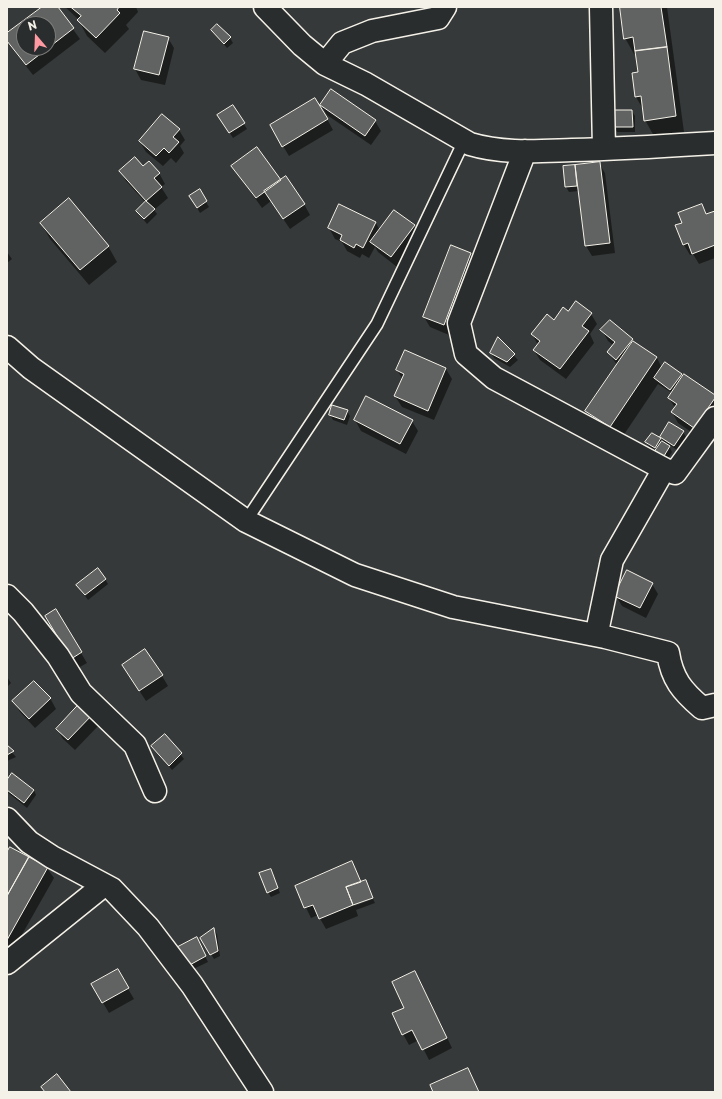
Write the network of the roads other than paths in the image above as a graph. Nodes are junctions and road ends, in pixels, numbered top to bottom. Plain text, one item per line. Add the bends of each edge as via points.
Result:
1 (265, 7) edge
2 (445, 7) edge
3 (602, 7) edge
4 (325, 64) junction
5 (464, 141) junction
6 (715, 143) edge
7 (604, 149) junction
8 (525, 151) junction
9 (7, 347) edge
10 (715, 418) edge
11 (664, 469) junction
12 (246, 521) junction
13 (7, 596) edge
14 (605, 637) junction
15 (715, 705) edge
16 (155, 791) dead end
17 (7, 819) edge
18 (104, 885) junction
19 (7, 963) edge
20 (262, 1092) edge

1 - 4 street via 302,45
2 - 4 street via 438,18 372,31 342,43
3 - 7 street
4 - 5 street via 366,84
5 - 8 street via 488,150
5 - 12 lane via 377,324
6 - 7 street
7 - 8 street
8 - 11 street via 459,323 466,354 494,378
9 - 12 street via 31,368
10 - 11 street via 675,473
11 - 14 street via 612,560 597,632
12 - 14 street via 354,575 453,608
13 - 16 street via 58,656 81,693 135,745
14 - 15 street via 668,652 671,669 685,694 702,708
17 - 18 street via 29,842
18 - 19 street
18 - 20 street via 112,889 148,927 192,985

